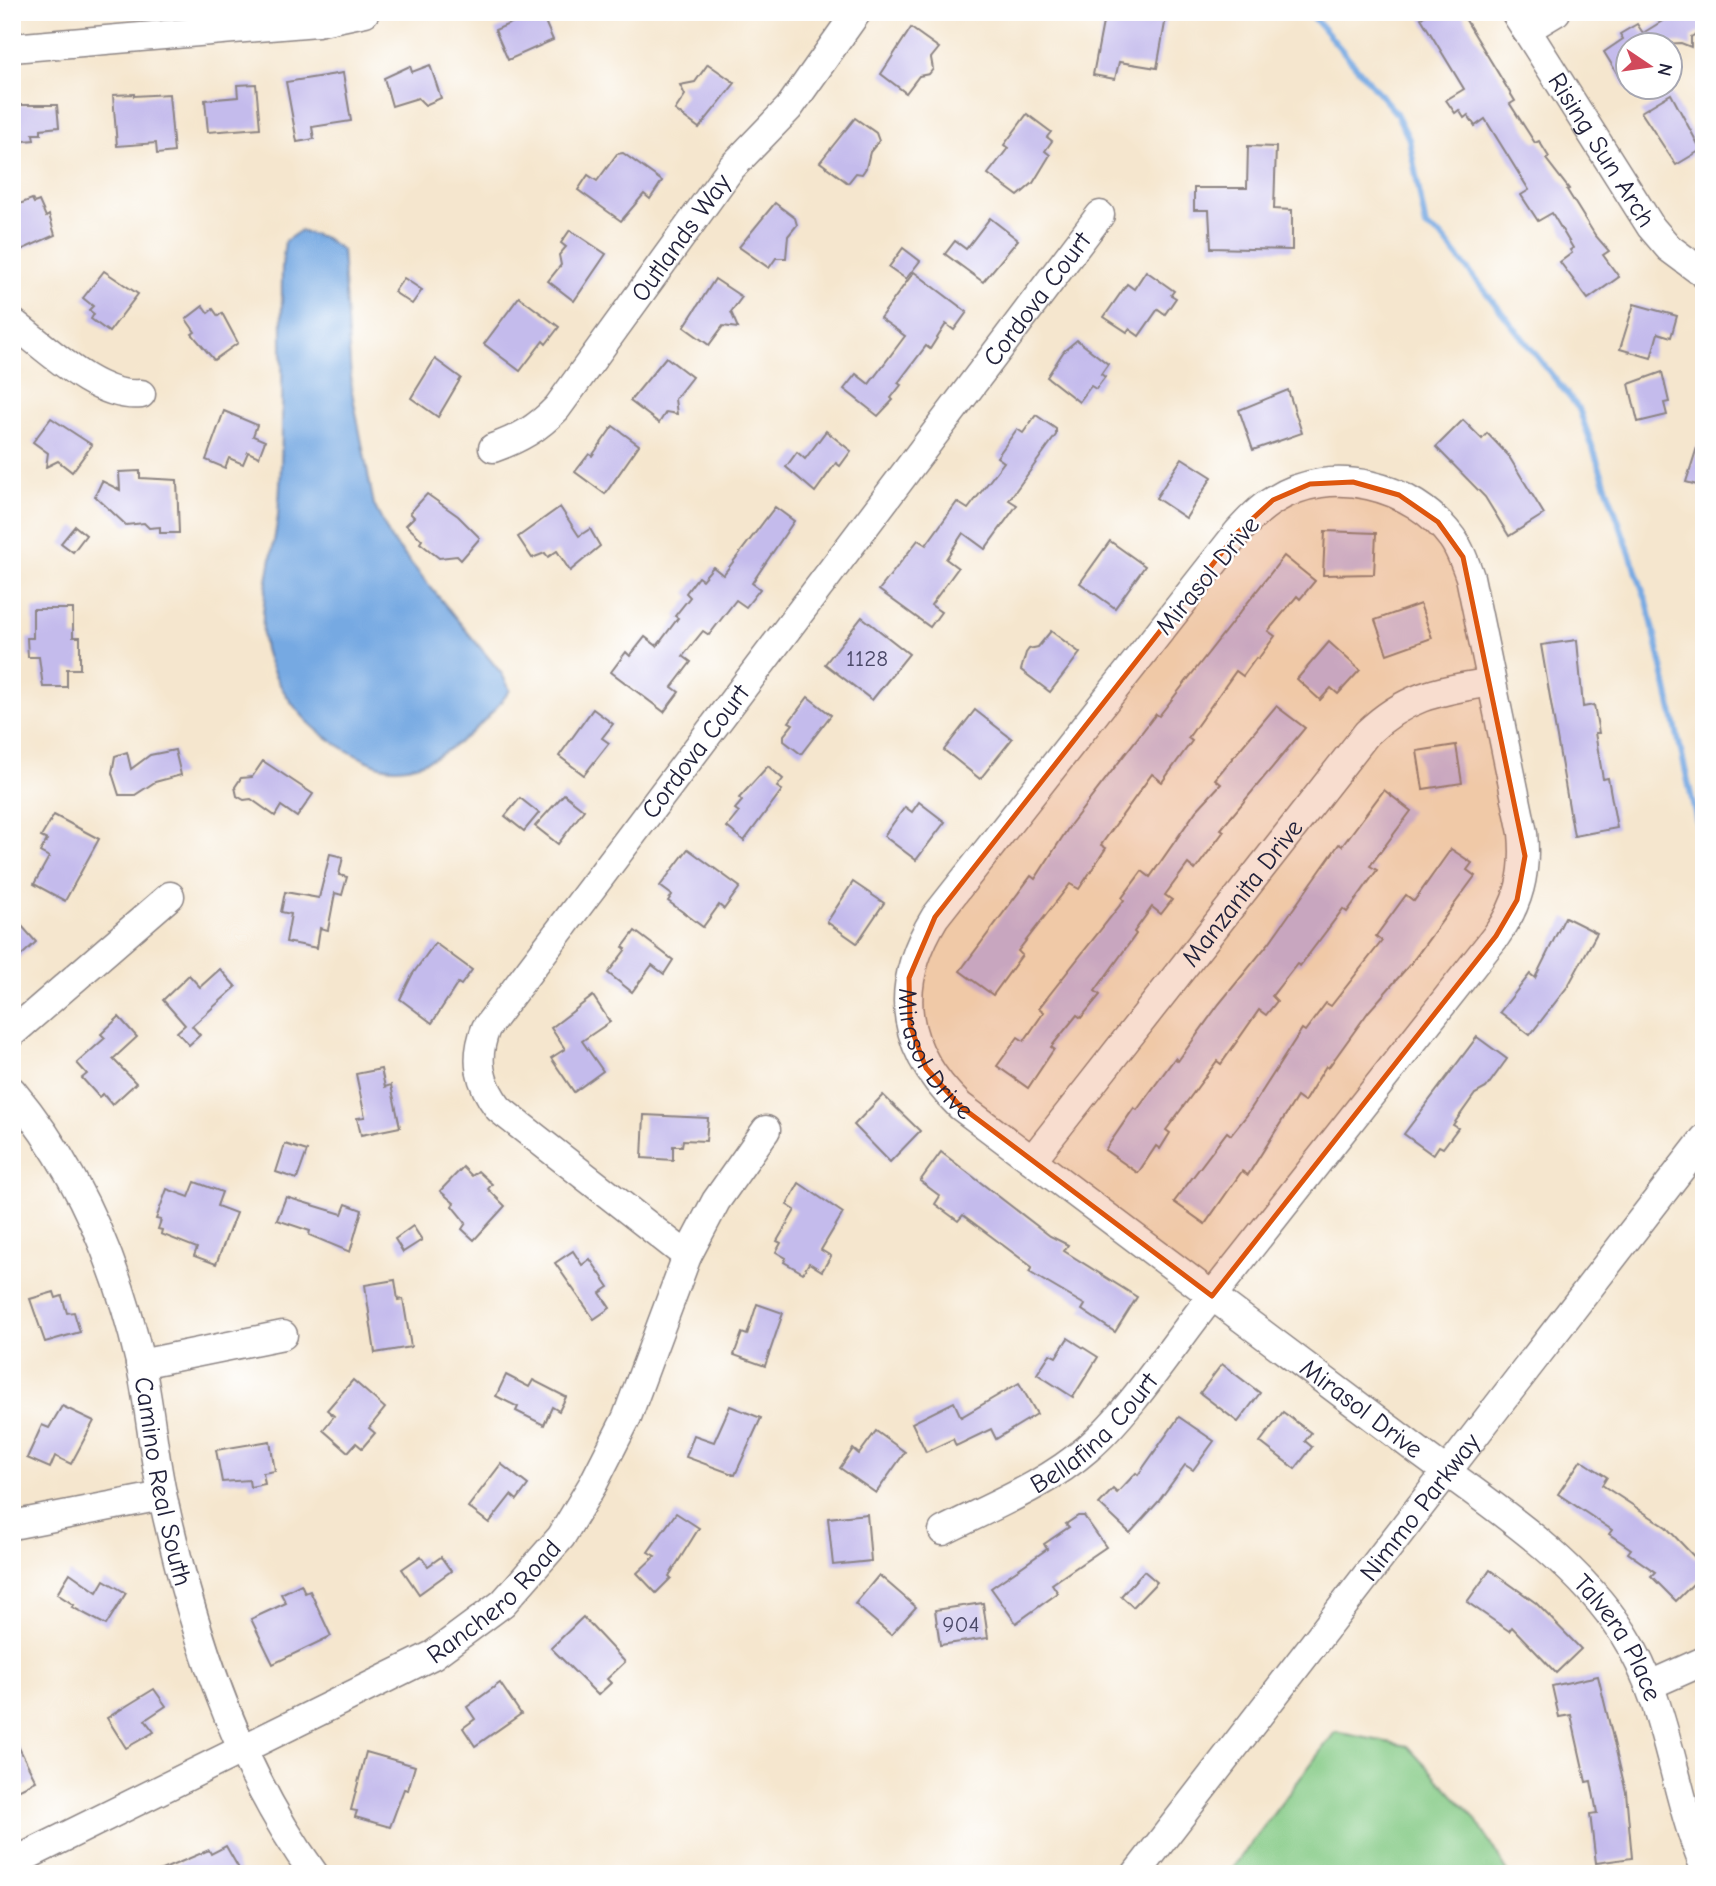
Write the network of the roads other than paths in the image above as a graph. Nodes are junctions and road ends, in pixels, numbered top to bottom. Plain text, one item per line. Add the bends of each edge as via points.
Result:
1 (365, 12) edge
2 (858, 12) edge
3 (1556, 12) edge
4 (1521, 21) edge
5 (12, 48) edge
6 (1100, 215) dead end
7 (1704, 274) edge
8 (12, 322) edge
9 (141, 394) dead end
10 (493, 448) dead end
11 (1491, 682) junction
12 (170, 896) dead end
13 (12, 1033) edge
14 (12, 1091) edge
15 (766, 1130) dead end
16 (1704, 1139) edge
17 (1032, 1160) junction
18 (687, 1256) junction
19 (1212, 1296) junction
20 (283, 1335) dead end
21 (140, 1364) junction
22 (1445, 1472) junction
23 (162, 1496) junction
24 (12, 1525) edge
25 (943, 1531) dead end
26 (1704, 1661) edge
27 (1650, 1685) junction
28 (242, 1748) junction
29 (12, 1863) edge
30 (1704, 1866) edge
31 (314, 1874) edge
32 (1136, 1874) edge

1 - 5 street via 304,23
2 - 10 street, Outlands Way via 789,108 731,168 557,408 541,425
3 - 4 street
4 - 7 street, Rising Sun Arch via 1651,227 1669,248
6 - 18 street, Cordova Court via 485,1028 478,1059 481,1077 499,1109
8 - 9 street via 97,386 117,394
11 - 17 street, Manzanita Drive via 1420,696 1392,711 1367,733
11 - 17 street, Mirasol Drive via 1463,557 1438,522 1399,495 1353,482 1310,484 1273,500 1238,532 935,917 914,957 909,978 910,1025 926,1068 960,1106
11 - 19 street, Mirasol Drive via 1525,856 1513,909
12 - 13 street
14 - 21 street, Camino Real South via 68,1170 99,1232 123,1296
15 - 18 street, Ranchero Road via 716,1201
16 - 22 street, Nimmo Parkway
17 - 19 street, Mirasol Drive
18 - 28 street, Ranchero Road via 626,1418 593,1484 534,1571 503,1603 433,1655
19 - 22 street, Mirasol Drive
19 - 25 street, Bellafina Court via 1087,1449 1047,1477
20 - 21 street
21 - 23 street, Camino Real South
22 - 27 street, Talvera Place via 1577,1576 1624,1633
22 - 32 street, Nimmo Parkway
23 - 24 street
23 - 28 street, Camino Real South via 177,1559
26 - 27 street
27 - 30 street, Talvera Place via 1681,1804
28 - 29 street, Ranchero Road
28 - 31 street, Camino Real South via 271,1807

